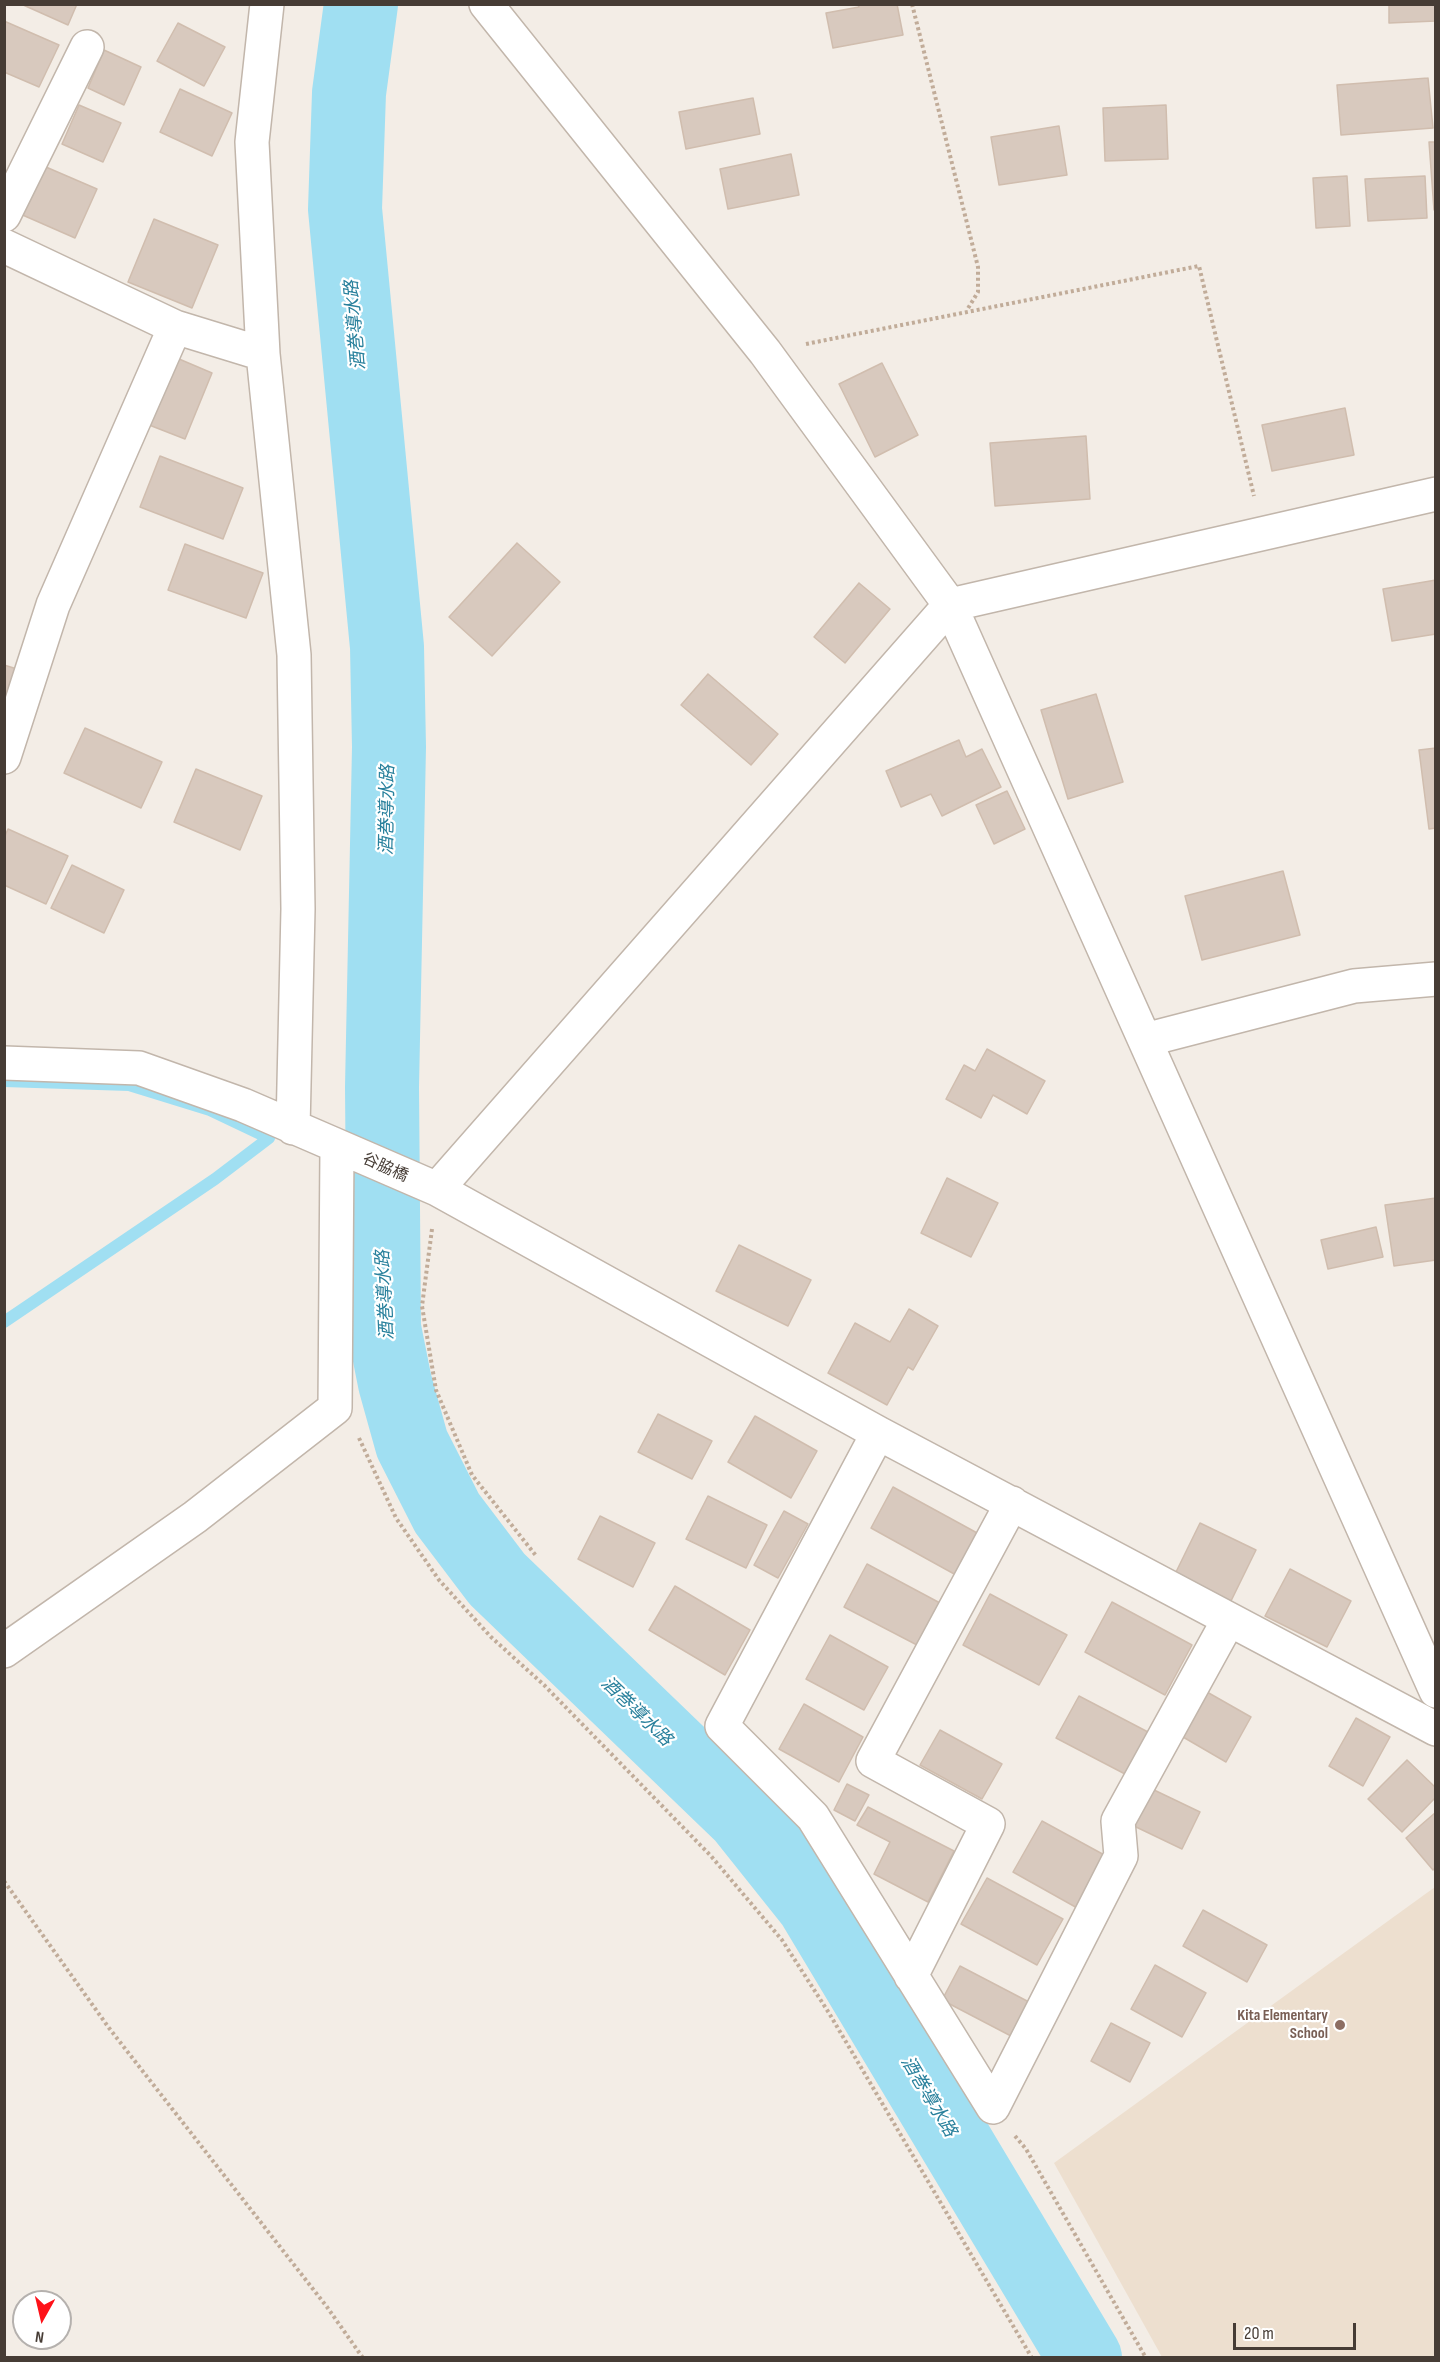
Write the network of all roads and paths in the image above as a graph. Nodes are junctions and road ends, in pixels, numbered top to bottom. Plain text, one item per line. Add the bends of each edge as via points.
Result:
1 (267, 4) edge
2 (486, 4) edge
3 (912, 4) edge
4 (87, 47) dead end
5 (4, 215) edge
6 (4, 246) edge
7 (966, 311) junction
8 (175, 327) junction
9 (765, 352) junction
10 (263, 354) junction
11 (1436, 494) edge
12 (1263, 532) junction
13 (950, 605) junction
14 (4, 757) edge
15 (1436, 979) edge
16 (1145, 1040) junction
17 (4, 1063) edge
18 (293, 1128) junction
19 (346, 1151) junction
20 (427, 1186) junction
21 (335, 1408) junction
22 (878, 1433) junction
23 (1012, 1503) junction
24 (537, 1557) dead end
25 (1228, 1621) junction
26 (4, 1651) edge
27 (1436, 1691) edge
28 (1436, 1730) edge
29 (4, 1881) edge
30 (911, 1976) junction
31 (993, 2107) junction
32 (363, 2358) edge
33 (1032, 2358) edge
34 (1146, 2358) edge

1 - 10 street via 252,142
2 - 9 street
3 - 7 path via 978,267 978,292
4 - 5 street
6 - 8 street
7 - 9 path
7 - 12 path via 1199,266
8 - 10 street
8 - 14 street via 53,605
9 - 13 street
10 - 18 street via 294,655 298,909
11 - 12 street
12 - 13 street
13 - 16 street
13 - 20 street
15 - 16 street via 1354,986
16 - 27 street
17 - 18 street, 谷脇橋 via 139,1068 243,1105
18 - 19 street, 谷脇橋
19 - 20 street, 谷脇橋
19 - 21 street
20 - 22 street, 谷脇橋
20 - 24 path via 422,1306 436,1390 472,1475
21 - 26 street via 195,1517
21 - 33 path via 349,1416 396,1518 439,1580 711,1856 783,1940
22 - 23 street, 谷脇橋
22 - 30 street via 722,1726 813,1817
23 - 25 street, 谷脇橋
23 - 30 street via 873,1761 988,1824
25 - 28 street, 谷脇橋
25 - 31 street via 1118,1821 1121,1856
29 - 32 path via 109,2028
30 - 31 street
31 - 34 path via 1026,2149

